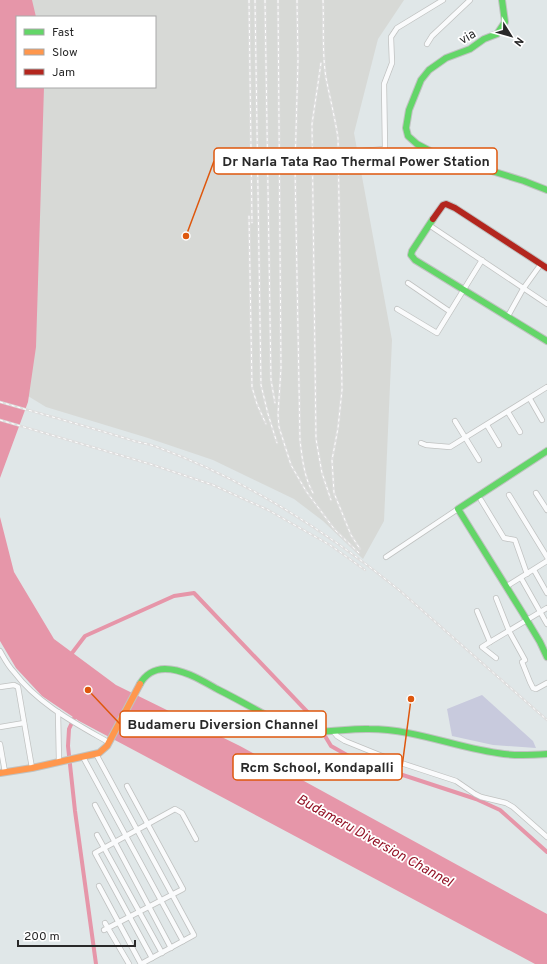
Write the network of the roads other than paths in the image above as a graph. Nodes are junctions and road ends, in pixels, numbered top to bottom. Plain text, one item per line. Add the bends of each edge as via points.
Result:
1 (443, 0) edge
2 (470, 0) edge
3 (502, 0) edge
4 (427, 44) dead end
5 (338, 153) dead end
6 (547, 190) edge
7 (429, 225) junction
8 (482, 260) junction
9 (544, 266) edge
10 (408, 283) dead end
11 (463, 289) junction
12 (523, 289) junction
13 (547, 304) edge
14 (397, 309) dead end
15 (450, 311) junction
16 (508, 316) junction
17 (547, 341) edge
18 (547, 388) edge
19 (530, 399) junction
20 (508, 412) junction
21 (542, 420) dead end
22 (455, 421) dead end
23 (487, 425) junction
24 (520, 432) dead end
25 (465, 438) junction
26 (421, 443) dead end
27 (499, 445) dead end
28 (547, 451) edge
29 (479, 460) dead end
30 (536, 493) dead end
31 (509, 495) dead end
32 (481, 500) dead end
33 (458, 509) junction
34 (547, 510) edge
35 (386, 557) dead end
36 (547, 560) edge
37 (534, 570) junction
38 (527, 574) junction
39 (521, 578) junction
40 (507, 586) junction
41 (547, 593) edge
42 (496, 598) dead end
43 (547, 608) edge
44 (477, 611) dead end
45 (540, 612) junction
46 (527, 620) junction
47 (547, 624) edge
48 (509, 631) junction
49 (490, 642) junction
50 (0, 651) edge
51 (547, 657) edge
52 (496, 658) dead end
53 (547, 683) edge
54 (0, 687) edge
55 (58, 712) junction
56 (24, 723) junction
57 (0, 727) edge
58 (333, 731) junction
59 (108, 742) junction
60 (0, 744) edge
61 (96, 754) junction
62 (547, 754) edge
63 (83, 757) junction
64 (60, 762) junction
65 (32, 768) junction
66 (3, 773) edge
67 (126, 786) dead end
68 (95, 805) dead end
69 (148, 824) junction
70 (137, 830) junction
71 (97, 835) dead end
72 (126, 836) junction
73 (547, 837) edge
74 (196, 840) dead end
75 (114, 843) junction
76 (105, 848) junction
77 (99, 886) dead end
78 (172, 894) junction
79 (161, 900) junction
80 (149, 907) junction
81 (140, 912) junction
82 (129, 917) junction
83 (119, 922) junction
84 (105, 923) dead end
85 (106, 929) junction
86 (183, 941) junction
87 (171, 948) junction
88 (162, 953) junction
89 (152, 958) junction
90 (129, 964) edge
91 (143, 964) edge

1 - 5 street via 397,28 391,36 392,63 384,84 385,149
2 - 4 street via 432,36
3 - 6 street, via via 505,22 497,34 484,38 470,49 446,58 429,70 421,80 409,110 406,128 408,136 425,149
7 - 8 street
7 - 9 street via 446,204
7 - 11 street via 412,251 412,257
8 - 11 street
8 - 12 street
9 - 12 street
10 - 15 street
11 - 15 street
11 - 16 street
12 - 13 street
12 - 16 street
14 - 15 street via 436,333
16 - 17 street
18 - 19 street
19 - 20 street
19 - 21 street
20 - 23 street
20 - 24 street
22 - 25 street
23 - 25 street
23 - 27 street
25 - 26 street via 450,447
25 - 29 street
28 - 33 street
30 - 34 street
31 - 36 street
32 - 38 street via 504,538 515,540
33 - 35 street
33 - 40 street
36 - 37 street
37 - 38 street
37 - 41 street
38 - 39 street
39 - 40 street
39 - 45 street
40 - 46 street
42 - 48 street
43 - 45 street
44 - 49 street
45 - 46 street
45 - 47 street
46 - 48 street
46 - 51 street
48 - 49 street
48 - 53 street via 525,660 522,662 532,687 536,689
49 - 52 street via 482,647
50 - 55 street via 14,672
54 - 56 street via 18,687
55 - 59 street
55 - 64 street
56 - 57 street
56 - 65 street
58 - 59 street via 292,729 192,676 166,668 156,670 145,677
58 - 62 street via 354,728 398,731 494,753 530,757
58 - 73 street via 345,741 456,781 481,797 506,803
59 - 61 street via 102,751
60 - 66 street
61 - 63 street
61 - 70 street
63 - 64 street
63 - 72 street
64 - 65 street
65 - 66 street
67 - 69 street
68 - 75 street
69 - 70 street
69 - 74 street via 175,809 182,813
69 - 78 street via 183,889
70 - 72 street
70 - 78 street
71 - 76 street
72 - 75 street
72 - 79 street
75 - 76 street
75 - 80 street
76 - 81 street
76 - 82 street via 95,853
77 - 83 street
78 - 79 street
78 - 86 street via 194,935
79 - 80 street
79 - 86 street
80 - 81 street
80 - 87 street
81 - 82 street
81 - 88 street
82 - 83 street
82 - 89 street
83 - 85 street
83 - 91 street
84 - 85 street
85 - 90 street
86 - 87 street
87 - 88 street
88 - 89 street
89 - 91 street

